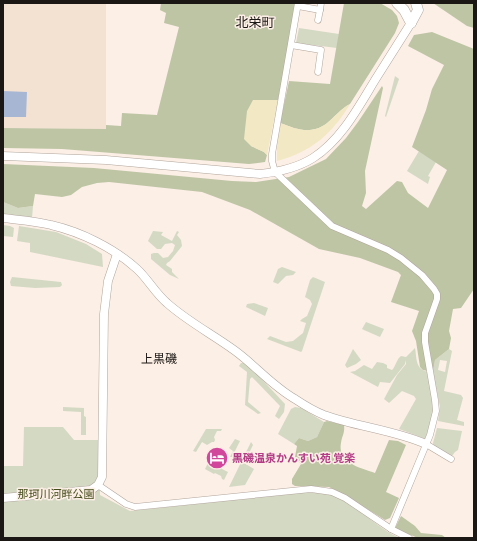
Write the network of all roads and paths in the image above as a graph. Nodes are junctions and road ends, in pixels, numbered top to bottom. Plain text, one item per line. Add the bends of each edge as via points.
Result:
1 (321, 3) edge
2 (397, 3) edge
3 (416, 3) edge
4 (298, 4) edge
5 (320, 10) junction
6 (318, 20) dead end
7 (411, 23) junction
8 (291, 45) junction
9 (318, 72) dead end
10 (3, 156) edge
11 (275, 172) junction
12 (3, 218) edge
13 (116, 254) junction
14 (426, 444) junction
15 (451, 459) dead end
16 (98, 485) junction
17 (3, 498) edge
18 (391, 530) junction
19 (408, 538) edge

1 - 5 street
2 - 7 main road
3 - 7 main road via 418,10
4 - 5 street
4 - 8 street
5 - 6 street
7 - 11 street via 358,109 338,136 313,158 296,167
8 - 9 street via 321,50
8 - 11 street via 272,154
10 - 11 street via 99,160 242,173
11 - 14 street via 332,226 401,258 422,275 437,294 425,333 436,411
12 - 13 street via 49,224 66,229
13 - 14 street via 138,271 174,309 234,350 294,399 325,415 400,434
13 - 16 street via 105,298 103,472
14 - 15 street
14 - 18 street
16 - 17 street via 91,490
16 - 18 street via 126,504 135,507 311,489 332,492
18 - 19 street

